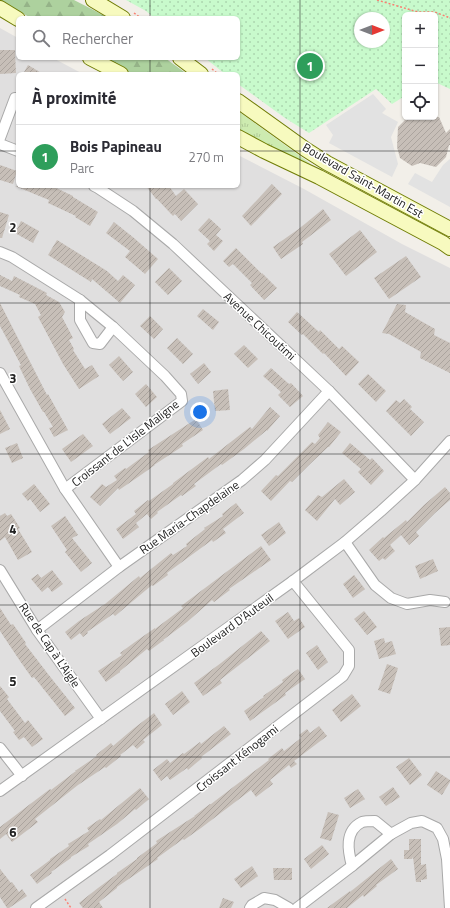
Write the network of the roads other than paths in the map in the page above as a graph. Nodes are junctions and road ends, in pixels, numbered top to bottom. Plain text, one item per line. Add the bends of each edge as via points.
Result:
1 (93, 0) edge
2 (0, 8) edge
3 (120, 16) edge
4 (16, 18) edge
5 (94, 60) edge
6 (183, 60) edge
7 (117, 72) edge
8 (198, 72) edge
9 (16, 98) edge
10 (240, 102) edge
11 (0, 138) edge
12 (240, 138) edge
13 (0, 144) edge
14 (16, 150) edge
15 (98, 188) edge
16 (389, 196) junction
17 (381, 210) junction
18 (450, 229) edge
19 (450, 248) edge
20 (0, 252) edge
21 (80, 300) junction
22 (113, 327) junction
23 (0, 374) edge
24 (329, 391) junction
25 (450, 441) edge
26 (415, 480) junction
27 (65, 489) junction
28 (345, 542) junction
29 (119, 567) junction
30 (0, 570) edge
31 (294, 581) junction
32 (445, 602) dead end
33 (37, 630) junction
34 (101, 719) junction
35 (0, 748) edge
36 (22, 776) junction
37 (0, 791) edge
38 (391, 834) junction
39 (352, 866) junction
40 (36, 908) edge
41 (250, 908) edge
42 (289, 908) edge
43 (297, 908) edge
44 (450, 908) edge

1 - 3 main road
2 - 4 main road
5 - 7 main road
6 - 8 main road
9 - 11 street
10 - 16 main road, Boulevard Saint-Martin Est via 299,145
12 - 17 main road, Boulevard Saint-Martin Est
13 - 14 street
15 - 24 street, Avenue Chicoutimi via 173,244
16 - 17 main road
16 - 18 main road, Boulevard Saint-Martin Est
17 - 19 main road, Boulevard Saint-Martin Est
20 - 21 street, Croissant de L'Isle Maligne
21 - 22 street, Croissant de L'Isle Maligne
21 - 22 street via 80,320 93,343 100,344
22 - 27 street, Croissant de L'Isle Maligne via 165,376 181,394 182,401
23 - 27 street
24 - 26 street, Avenue Chicoutimi
24 - 29 street, Rue Maria-Chapdelaine via 265,460 242,480
25 - 26 street, Boulevard D'Auteuil
26 - 28 street, Boulevard D'Auteuil
27 - 29 street
28 - 31 street, Boulevard D'Auteuil
28 - 32 street via 375,585 391,598 407,604 430,600
29 - 33 street, Rue Maria-Chapdelaine
30 - 33 street, Rue de Cap à L'Aigle
31 - 34 street, Boulevard D'Auteuil
31 - 40 street, Croissant Kénogami via 349,650 349,666 344,676 110,855
33 - 34 street, Rue de Cap à L'Aigle
34 - 36 street, Boulevard D'Auteuil
35 - 36 street
36 - 37 street, Boulevard D'Auteuil
38 - 39 street
38 - 39 street via 375,820 363,822 356,827 349,836
38 - 44 street via 411,822 422,821 437,828 443,839 447,860
39 - 43 street
41 - 42 street via 264,898 275,900

